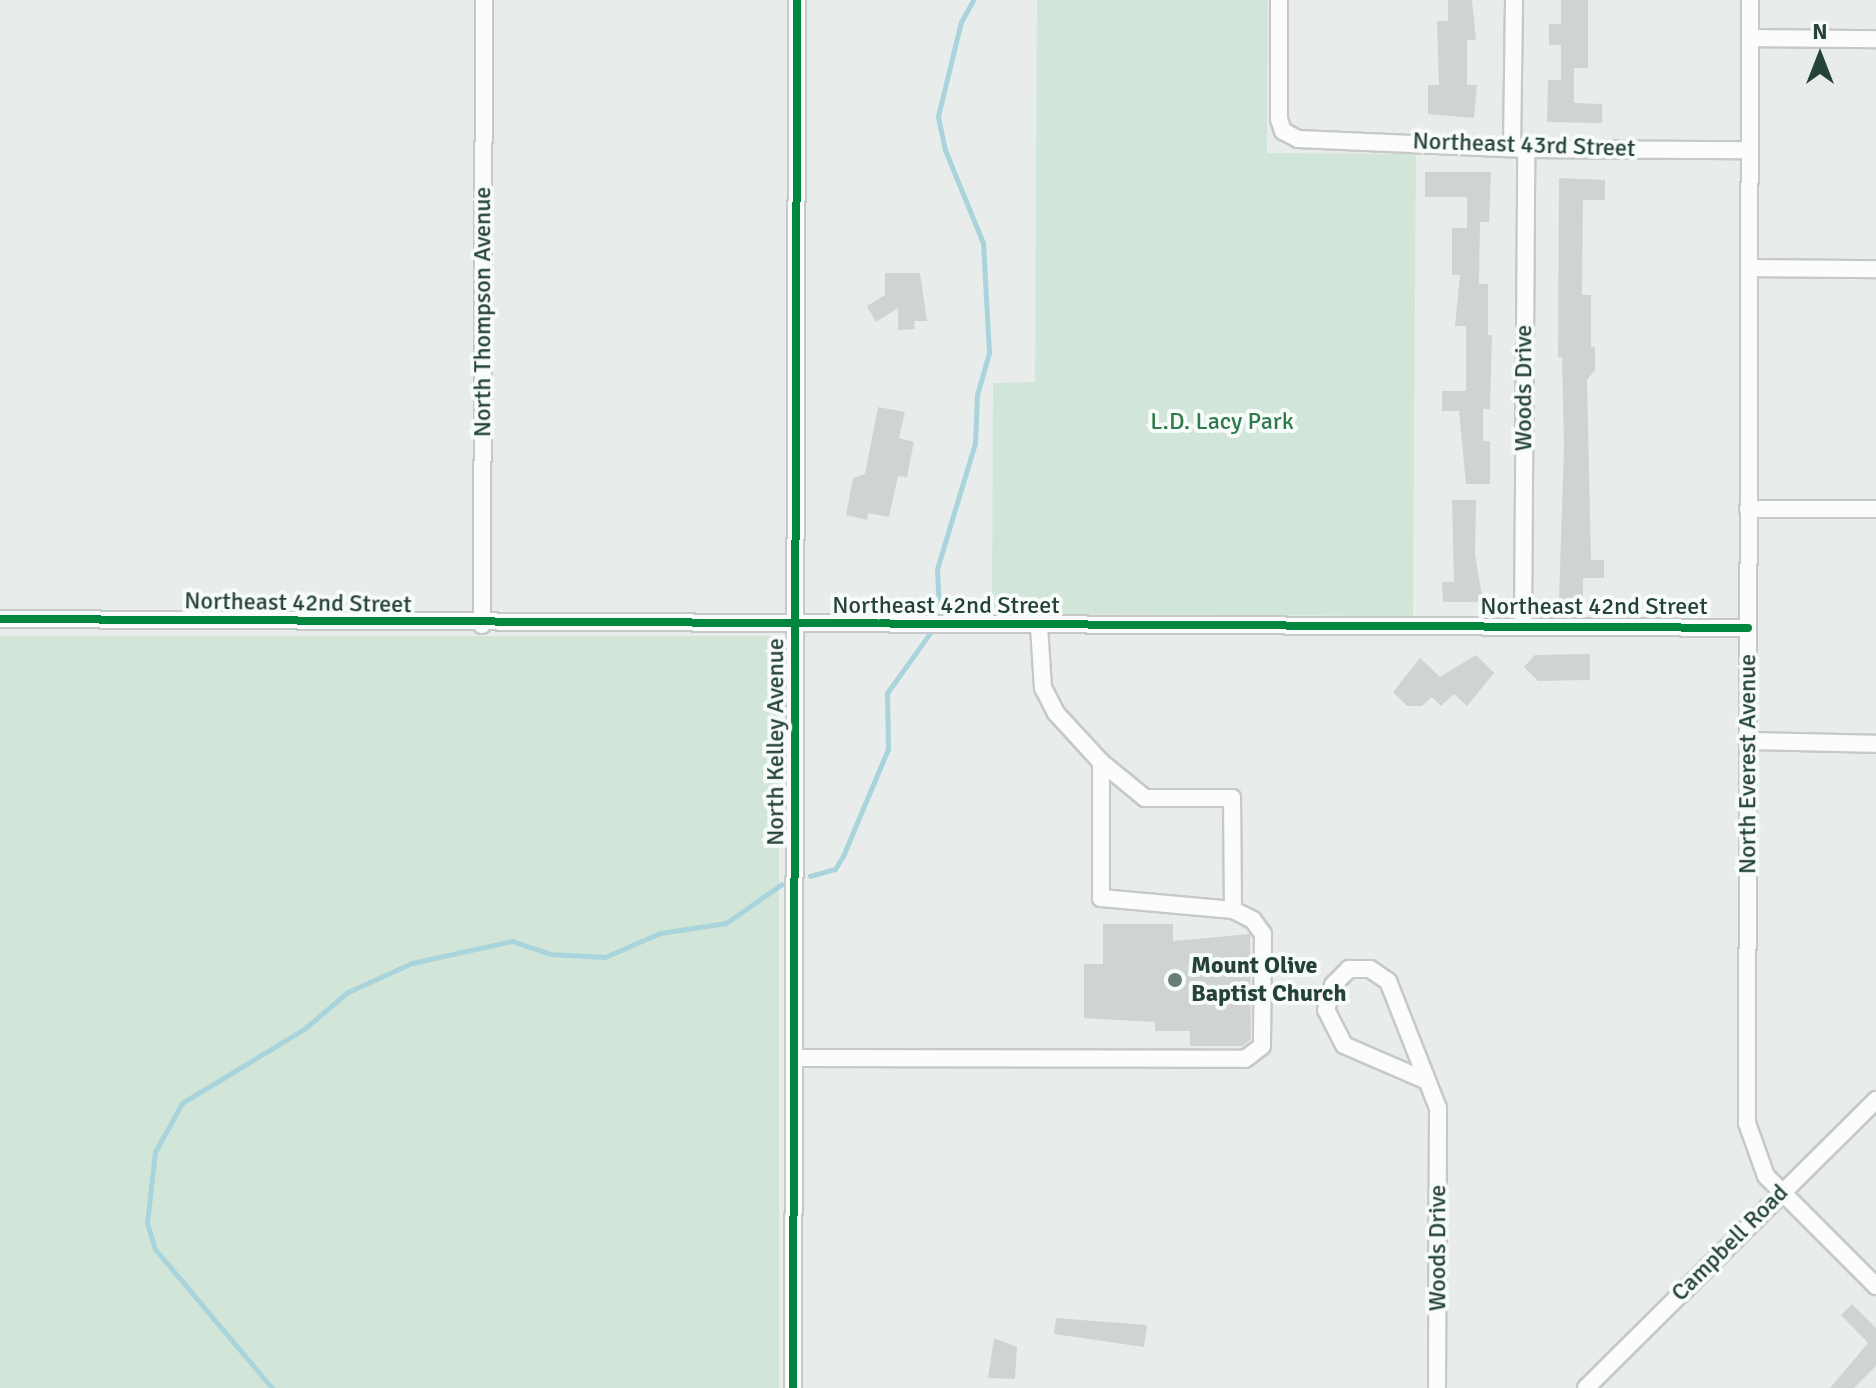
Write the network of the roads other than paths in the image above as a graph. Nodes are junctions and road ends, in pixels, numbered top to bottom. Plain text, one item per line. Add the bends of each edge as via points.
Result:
1 (484, 0) edge
2 (797, 0) edge
3 (1279, 0) edge
4 (1514, 0) edge
5 (1750, 0) edge
6 (1750, 38) junction
7 (1876, 39) edge
8 (1519, 148) junction
9 (1749, 150) junction
10 (1750, 268) junction
11 (1876, 269) edge
12 (1748, 509) junction
13 (1876, 509) edge
14 (0, 619) edge
15 (482, 625) junction
16 (797, 625) junction
17 (1039, 626) junction
18 (1523, 627) junction
19 (1748, 628) junction
20 (1748, 741) junction
21 (1876, 744) edge
22 (1101, 762) junction
23 (1233, 910) junction
24 (794, 1058) junction
25 (1427, 1081) junction
26 (1876, 1100) edge
27 (1782, 1191) junction
28 (1876, 1286) edge
29 (793, 1388) edge
30 (1437, 1388) edge
31 (1586, 1388) edge

1 - 15 street, North Thompson Avenue
2 - 16 street, North Kelley Avenue
3 - 8 street, Northeast 43rd Street via 1283,131 1298,139
4 - 8 street, Woods Drive
5 - 6 street, North Everest Avenue
6 - 7 street
6 - 9 street, North Everest Avenue
8 - 9 street, Northeast 43rd Street
8 - 18 street, Woods Drive
9 - 10 street, North Everest Avenue
10 - 11 street
10 - 12 street, North Everest Avenue
12 - 13 street
12 - 19 street, North Everest Avenue
14 - 15 street, Northeast 42nd Street
15 - 16 street, Northeast 42nd Street
16 - 17 street, Northeast 42nd Street
16 - 24 street, North Kelley Avenue
17 - 18 street, Northeast 42nd Street
17 - 22 street via 1043,688 1056,713
18 - 19 street, Northeast 42nd Street
19 - 20 street, North Everest Avenue
20 - 21 street
20 - 27 street, North Everest Avenue via 1747,1123 1755,1157
22 - 23 street via 1145,798 1232,798
22 - 23 street via 1101,898
23 - 24 street via 1253,920 1263,934 1262,1046 1245,1059
24 - 29 street, North Kelley Avenue
25 - 25 street via 1388,981 1370,969 1349,969 1333,985 1326,1010 1344,1045
25 - 30 street, Woods Drive via 1438,1108
26 - 27 street, Campbell Road
27 - 28 street, North Everest Avenue
27 - 31 street, Campbell Road

